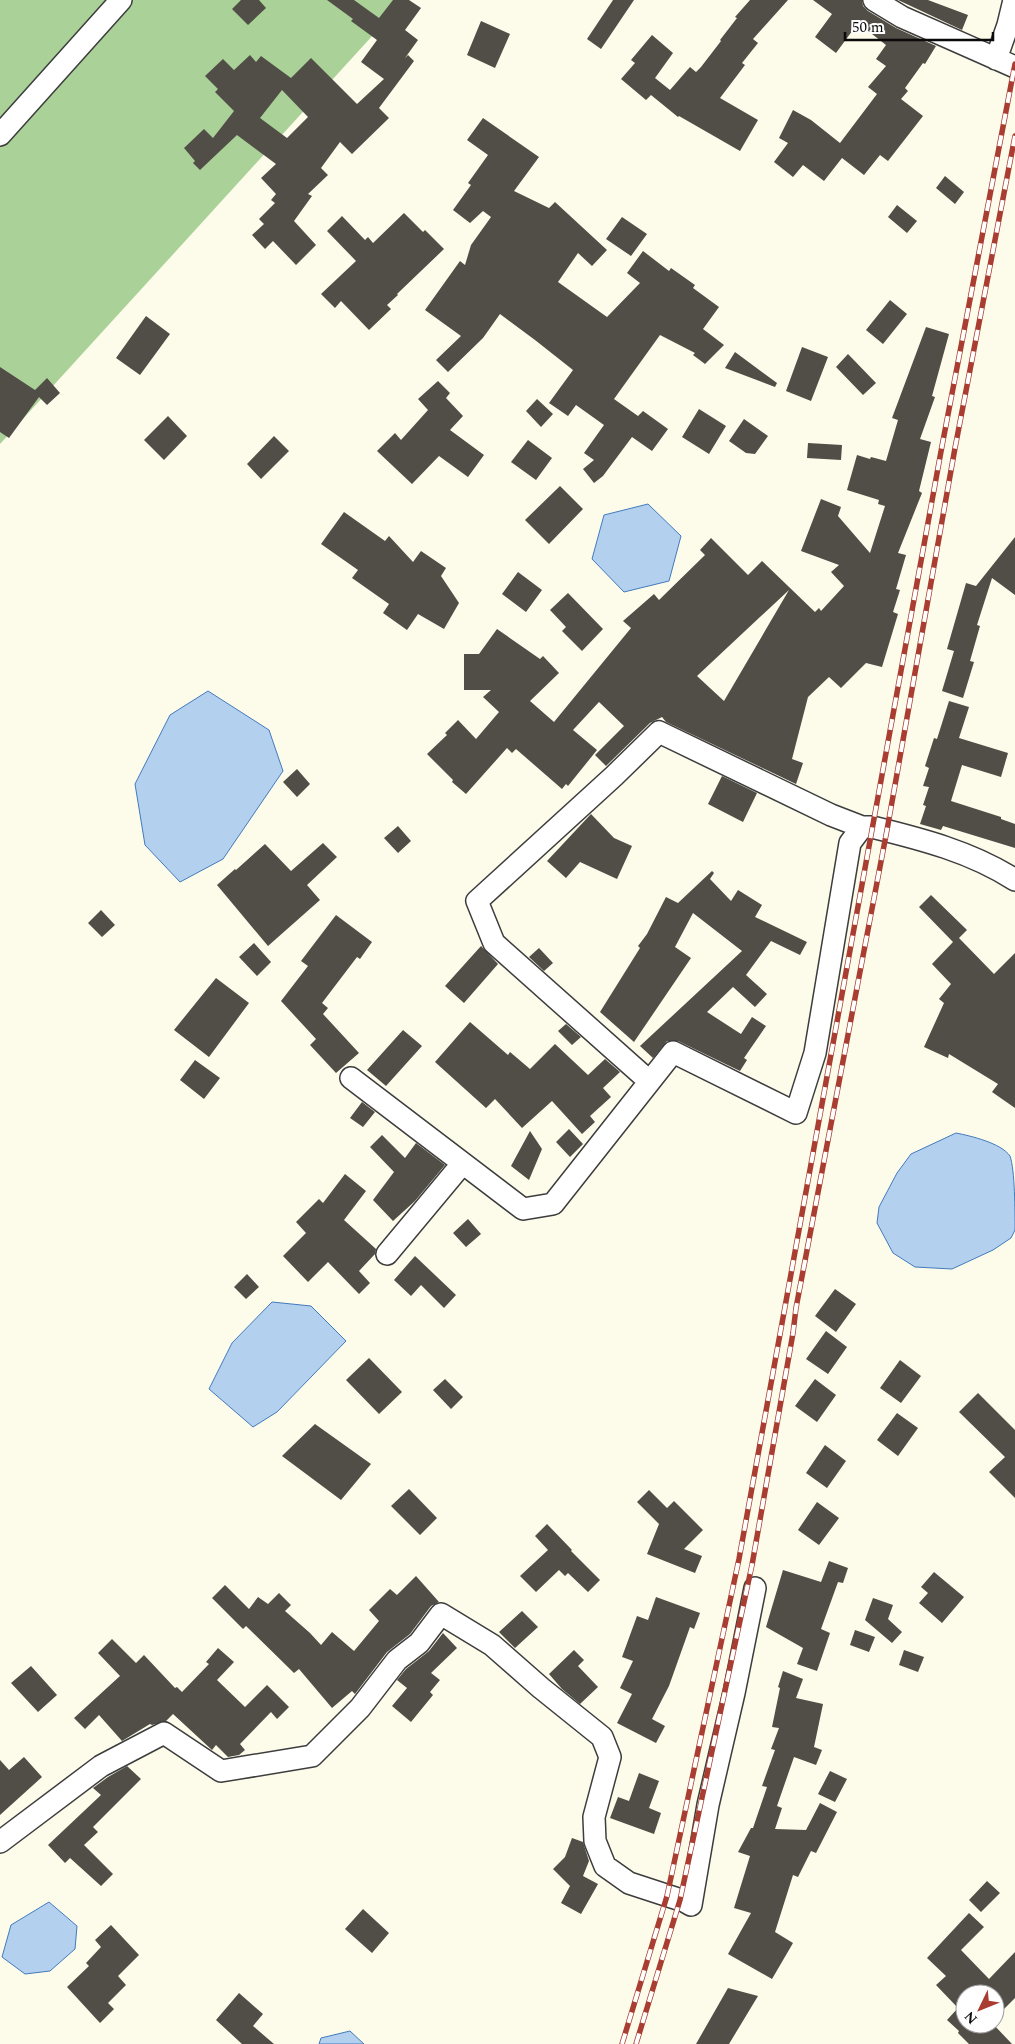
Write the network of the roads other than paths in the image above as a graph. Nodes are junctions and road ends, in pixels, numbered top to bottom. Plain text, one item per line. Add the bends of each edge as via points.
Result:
1 (121, 0) edge
2 (874, 0) edge
3 (1014, 0) edge
4 (996, 59) junction
5 (1015, 67) edge
6 (0, 135) edge
7 (862, 826) junction
8 (1015, 880) edge
9 (350, 1078) dead end
10 (649, 1081) junction
11 (462, 1164) junction
12 (387, 1254) dead end
13 (755, 1588) dead end
14 (0, 1842) edge

1 - 6 street
2 - 4 street via 902,17
3 - 4 street
4 - 5 street
7 - 8 street via 935,843
7 - 10 street via 850,843 814,1053 796,1113 673,1052
7 - 10 street via 832,815 659,732 477,901 494,943
9 - 11 street
10 - 11 street via 553,1204 523,1209
11 - 12 street
13 - 14 street via 690,1905 629,1883 605,1866 595,1841 594,1817 610,1757 602,1736 492,1645 441,1614 419,1643 397,1660 360,1708 312,1756 221,1771 164,1733 101,1766

